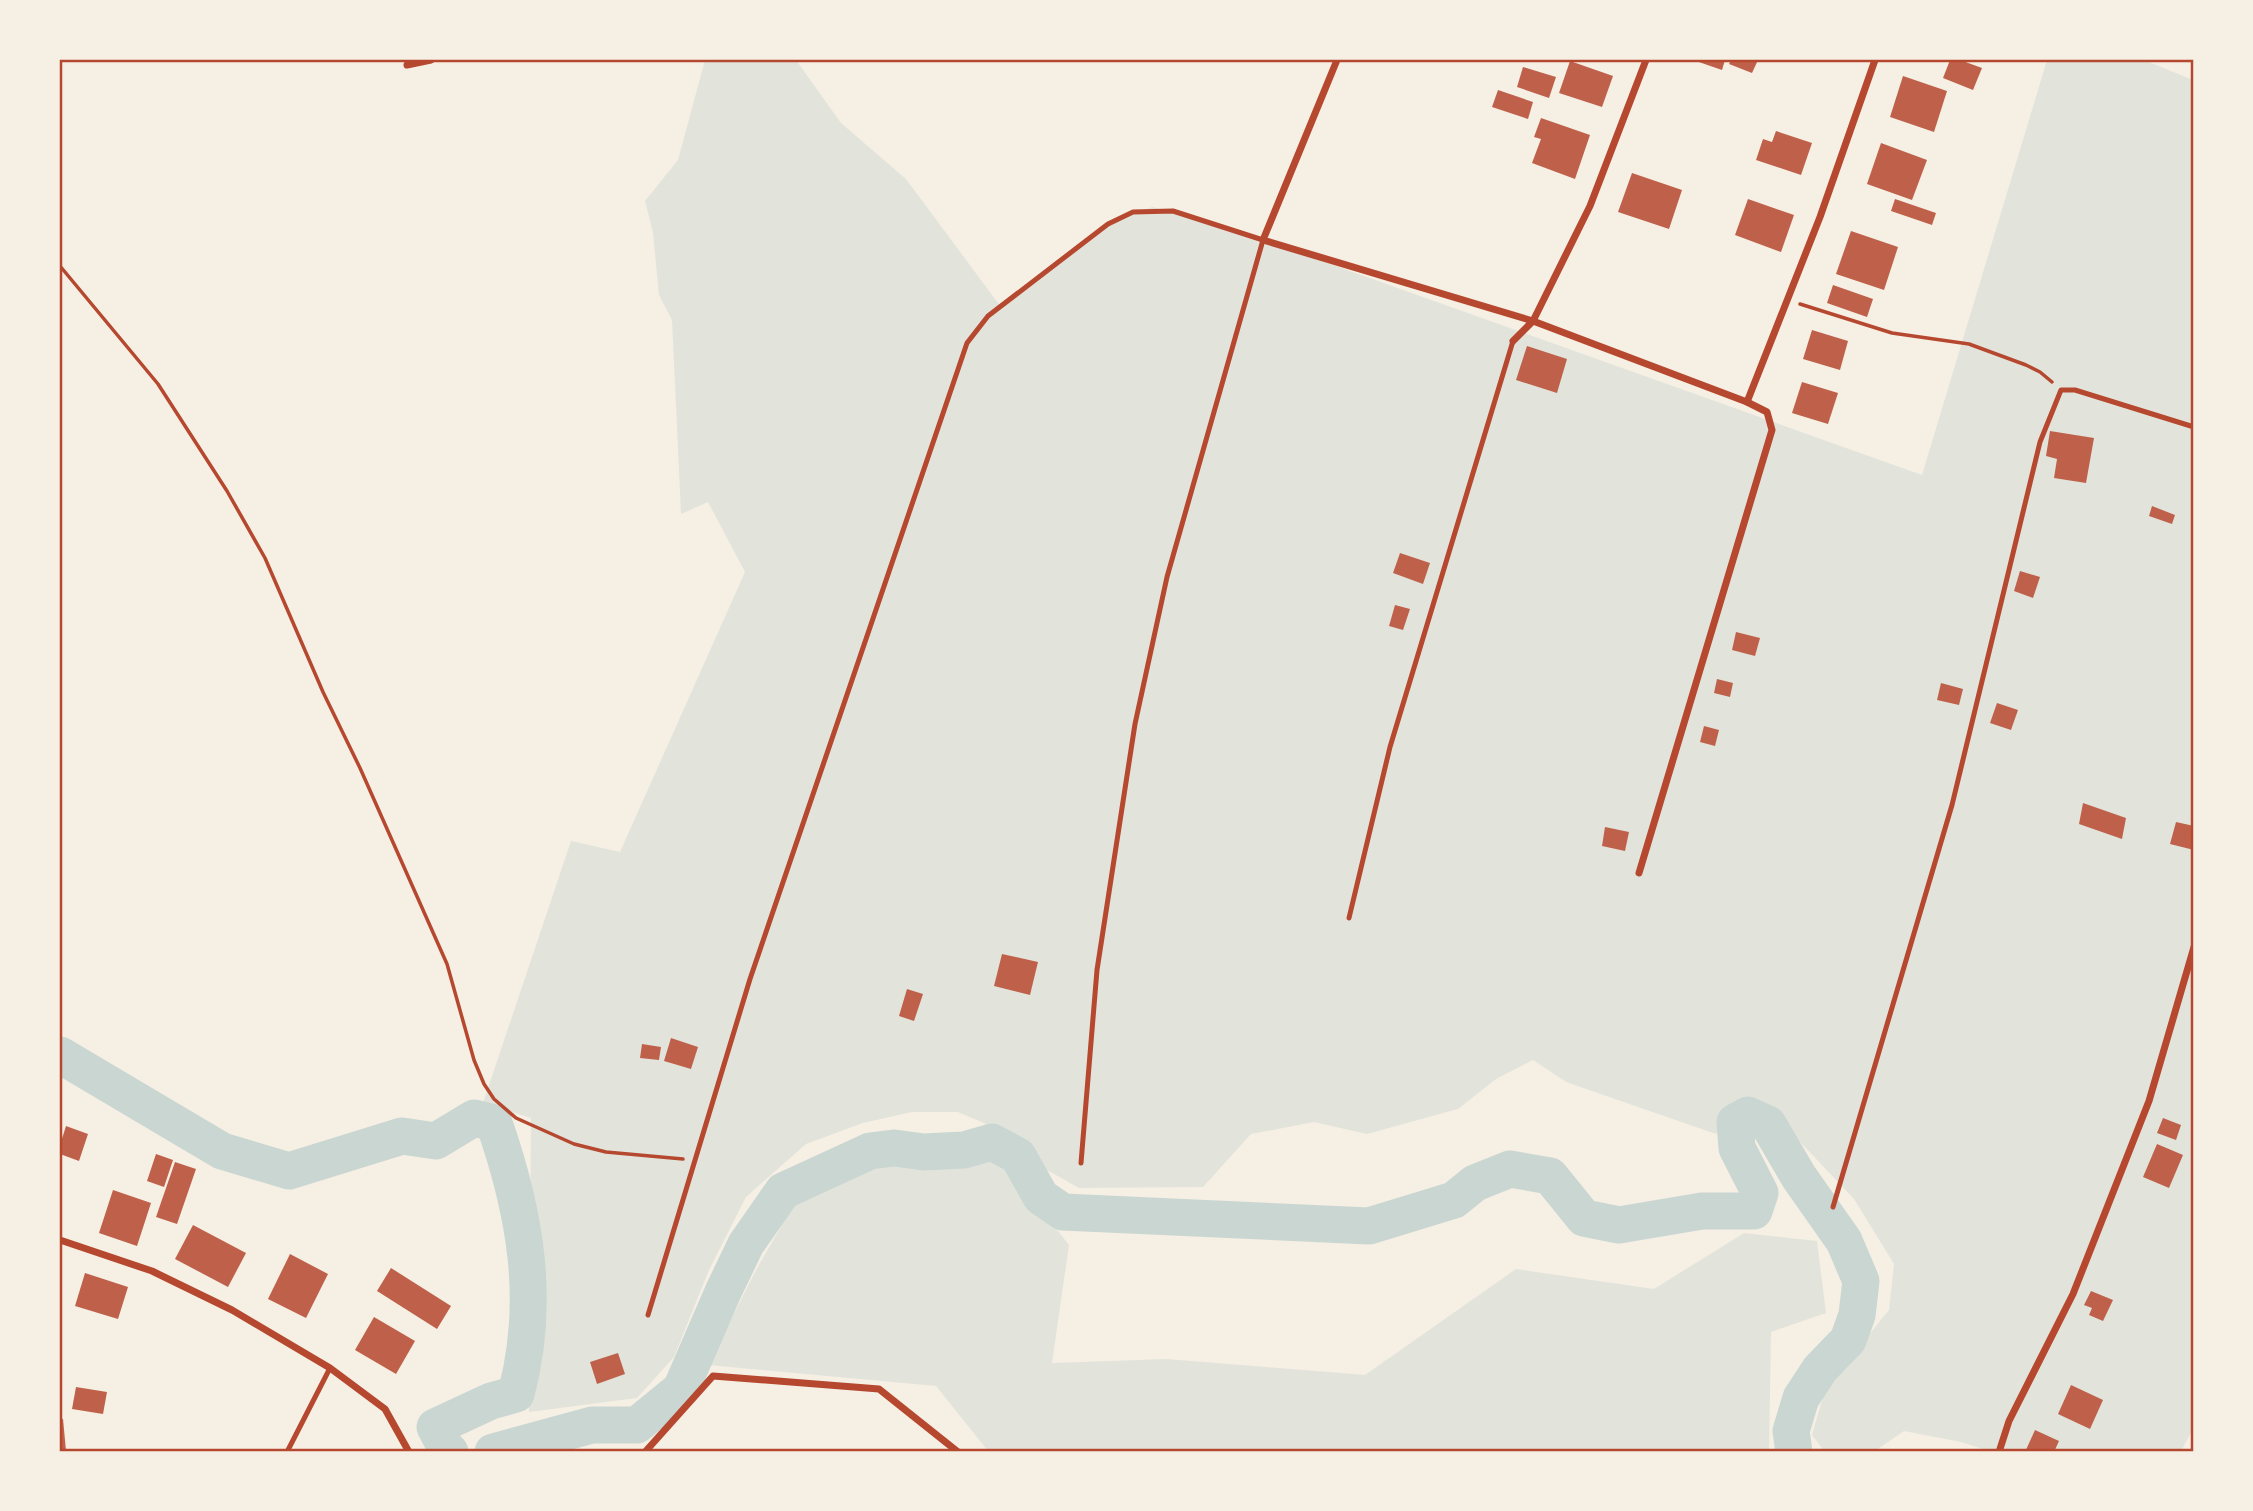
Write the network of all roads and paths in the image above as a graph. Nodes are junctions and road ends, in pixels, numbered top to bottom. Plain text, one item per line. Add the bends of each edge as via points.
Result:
1 (431, 60) edge
2 (1336, 60) edge
3 (1646, 60) edge
4 (1875, 60) edge
5 (407, 65) dead end
6 (1264, 240) junction
7 (60, 266) edge
8 (1788, 300) junction
9 (1533, 321) junction
10 (1513, 341) joint
11 (2061, 390) junction
12 (1747, 402) junction
13 (2193, 427) edge
14 (1639, 873) dead end
15 (1349, 918) dead end
16 (2193, 947) edge
17 (695, 1160) junction
18 (1082, 1163) dead end
19 (1833, 1207) dead end
20 (60, 1240) edge
21 (648, 1315) dead end
22 (330, 1368) junction
23 (287, 1451) edge
24 (409, 1451) edge
25 (645, 1451) edge
26 (958, 1451) edge
27 (1999, 1451) edge

1 - 5 street
2 - 6 street
3 - 9 street via 1590,206
4 - 8 street
6 - 9 street
6 - 17 lane via 1173,211 1133,212 1108,224 988,316 967,343 751,978
6 - 18 lane via 1167,577 1135,724 1097,970
7 - 17 path via 158,384 265,558 447,964 474,1060 494,1099 516,1118 574,1144 606,1152
8 - 11 path via 1892,333 1969,344 2040,372
8 - 12 street
9 - 10 street
9 - 12 street
10 - 15 lane via 1390,747
11 - 13 lane via 2075,390
11 - 19 lane via 2040,442 1952,805
12 - 14 street via 1767,412 1772,430
16 - 27 street via 2149,1101 2073,1294 2009,1421
17 - 21 lane
20 - 22 street via 152,1271 232,1310
22 - 23 lane
22 - 24 street via 385,1409
25 - 26 street via 713,1376 879,1389

